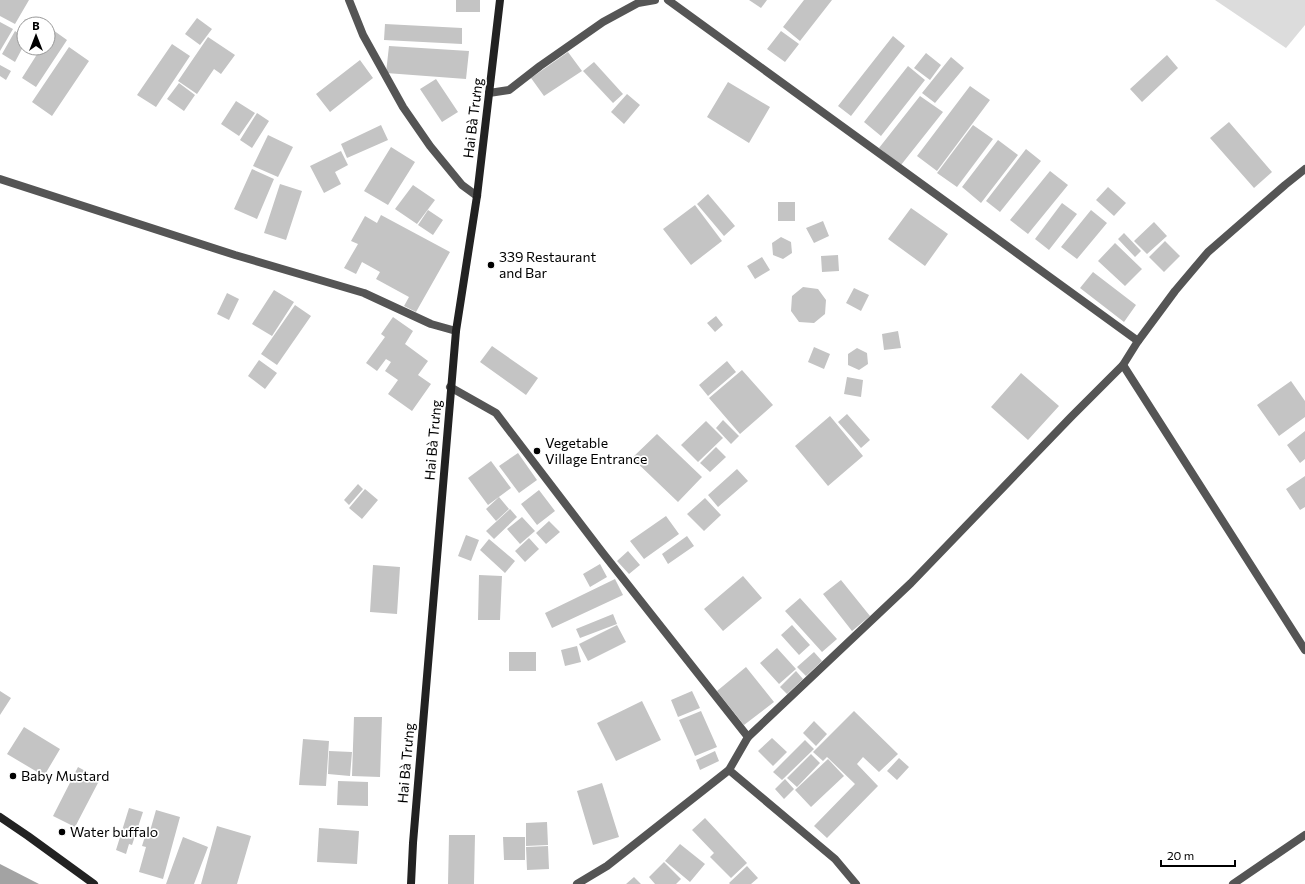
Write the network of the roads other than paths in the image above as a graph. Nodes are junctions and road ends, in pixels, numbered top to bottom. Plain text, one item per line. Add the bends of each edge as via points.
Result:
1 (349, 0) edge
2 (500, 0) edge
3 (655, 0) edge
4 (668, 0) edge
5 (489, 93) junction
6 (1305, 169) edge
7 (0, 179) edge
8 (477, 196) junction
9 (456, 331) junction
10 (1138, 341) junction
11 (1122, 365) junction
12 (450, 386) junction
13 (1305, 650) edge
14 (748, 737) junction
15 (729, 770) junction
16 (0, 818) edge
17 (1305, 835) edge
18 (94, 884) edge
19 (411, 884) edge
20 (577, 884) edge
21 (856, 884) edge
22 (1233, 884) edge

1 - 8 street via 363,35 403,106 430,146 462,185
2 - 5 street, Hai Bà Trưng
3 - 5 street via 638,3 603,22 509,90
4 - 10 street
5 - 8 street, Hai Bà Trưng
6 - 10 street via 1208,252
7 - 9 street via 364,293 431,324
8 - 9 street, Hai Bà Trưng
9 - 12 street, Hai Bà Trưng
10 - 11 street
11 - 13 street
11 - 14 street via 911,583
12 - 14 street via 496,413
12 - 19 street, Hai Bà Trưng
14 - 15 street
15 - 20 street via 607,866
15 - 21 street via 835,859
16 - 18 street
17 - 22 street

